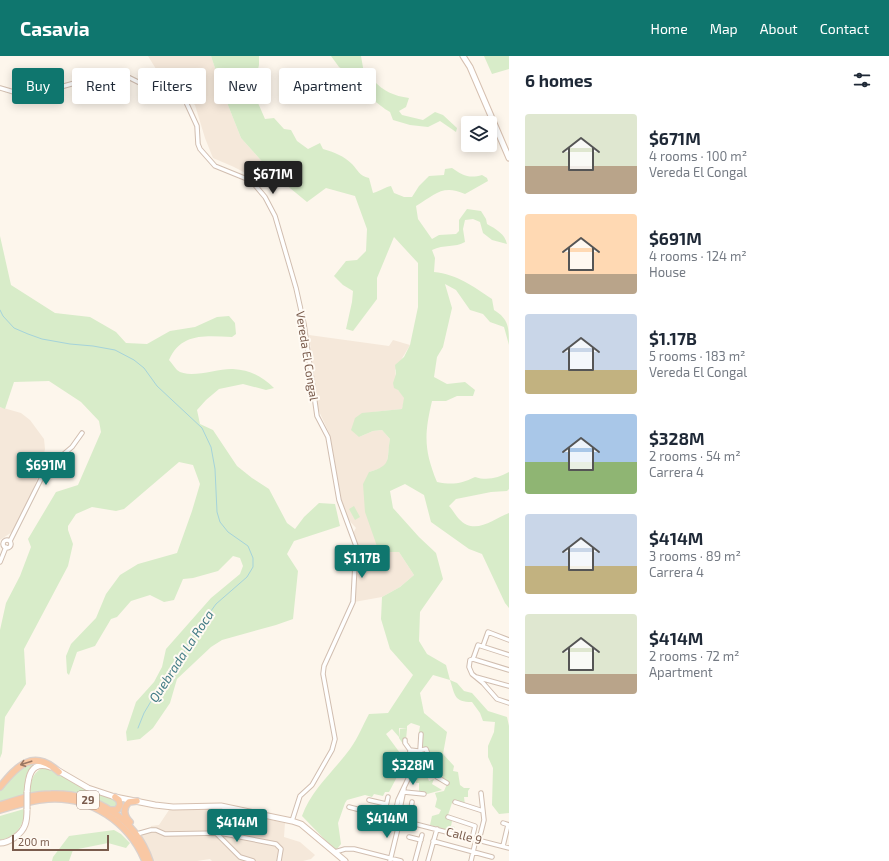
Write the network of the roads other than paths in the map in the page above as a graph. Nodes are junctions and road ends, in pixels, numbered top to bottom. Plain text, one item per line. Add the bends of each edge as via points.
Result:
1 (463, 56) edge
2 (0, 88) edge
3 (509, 158) edge
4 (82, 433) dead end
5 (0, 562) edge
6 (509, 640) edge
7 (483, 646) junction
8 (509, 655) edge
9 (472, 659) junction
10 (509, 670) edge
11 (476, 677) junction
12 (509, 686) edge
13 (509, 703) edge
14 (421, 734) dead end
15 (405, 740) dead end
16 (410, 750) junction
17 (420, 750) junction
18 (59, 772) junction
19 (447, 783) dead end
20 (0, 787) edge
21 (404, 788) junction
22 (404, 792) junction
23 (481, 793) dead end
24 (424, 794) dead end
25 (115, 797) junction
26 (388, 797) dead end
27 (369, 800) dead end
28 (137, 801) junction
29 (412, 802) dead end
30 (455, 802) dead end
31 (386, 804) junction
32 (0, 805) edge
33 (349, 807) dead end
34 (109, 810) junction
35 (0, 811) edge
36 (483, 811) junction
37 (384, 816) junction
38 (448, 817) dead end
39 (397, 819) junction
40 (292, 821) junction
41 (409, 822) junction
42 (503, 823) dead end
43 (509, 825) edge
44 (437, 828) junction
45 (216, 833) junction
46 (138, 834) junction
47 (422, 835) dead end
48 (409, 837) dead end
49 (476, 839) junction
50 (421, 840) junction
51 (433, 841) junction
52 (0, 843) edge
53 (503, 846) junction
54 (509, 848) edge
55 (332, 850) junction
56 (473, 852) junction
57 (492, 857) dead end
58 (390, 860) edge
59 (145, 861) edge
60 (150, 861) edge
61 (253, 861) edge
62 (279, 861) edge
63 (345, 861) edge
64 (400, 861) edge
65 (415, 861) edge
66 (428, 861) edge
67 (471, 861) edge

1 - 3 main road
2 - 40 street, Vereda El Congal via 32,95 96,77 121,75 152,89 168,92 186,102 196,126 200,149 215,166 254,184 265,197 275,216 304,324 317,416 328,437 339,500 356,546 353,602 324,666 323,674 334,738 332,750 312,785 300,796
4 - 5 street via 72,447 46,470 10,541 4,542 6,547
6 - 7 street via 488,632
7 - 8 street
7 - 9 street via 477,646
9 - 10 street
9 - 11 street via 468,667
11 - 12 street
11 - 13 street via 497,699
14 - 17 street
15 - 16 street
16 - 17 street
16 - 21 street via 408,779
17 - 19 street via 426,748 436,777
18 -> 20 highway via 46,762 28,762 14,770
18 - 25 main road via 88,788
18 - 52 main road, bridge via 47,766 31,770 28,777 26,822 23,829 8,841
21 - 22 street
21 - 39 street via 398,800
22 - 24 street
22 - 39 street
23 - 36 street
25 - 28 main road
25 - 34 highway via 120,805 117,810
26 - 31 street
27 - 31 street
28 - 40 main road via 173,806 221,806
28 - 46 highway via 127,804 124,813
29 - 41 street
30 - 36 street
31 - 37 street
32 - 34 highway, 29 via 31,796 56,794 81,797
33 - 37 street, Calle 9
34 - 46 highway, 29
35 - 59 highway, 29 via 42,800 60,799 88,805 105,813 130,834
36 - 49 street via 484,820
37 - 39 street, Calle 9
38 - 49 street via 475,826
39 - 41 street, Calle 9
39 - 58 street
40 - 55 main road via 301,824
41 - 44 street, Calle 9
42 - 43 street
43 - 53 street
44 - 49 street, Calle 9
44 - 51 street
45 - 46 street via 165,834 151,830
45 - 61 street via 240,857
45 - 62 street via 276,844 281,849
46 - 60 highway
47 - 50 street
48 - 50 street
49 - 53 street, Calle 9
49 - 56 street
50 - 65 street
51 - 56 street
51 - 66 street
53 - 54 street, Calle 9
55 - 58 street via 354,849
55 - 63 main road
56 - 57 street
56 - 67 street
58 - 64 street

